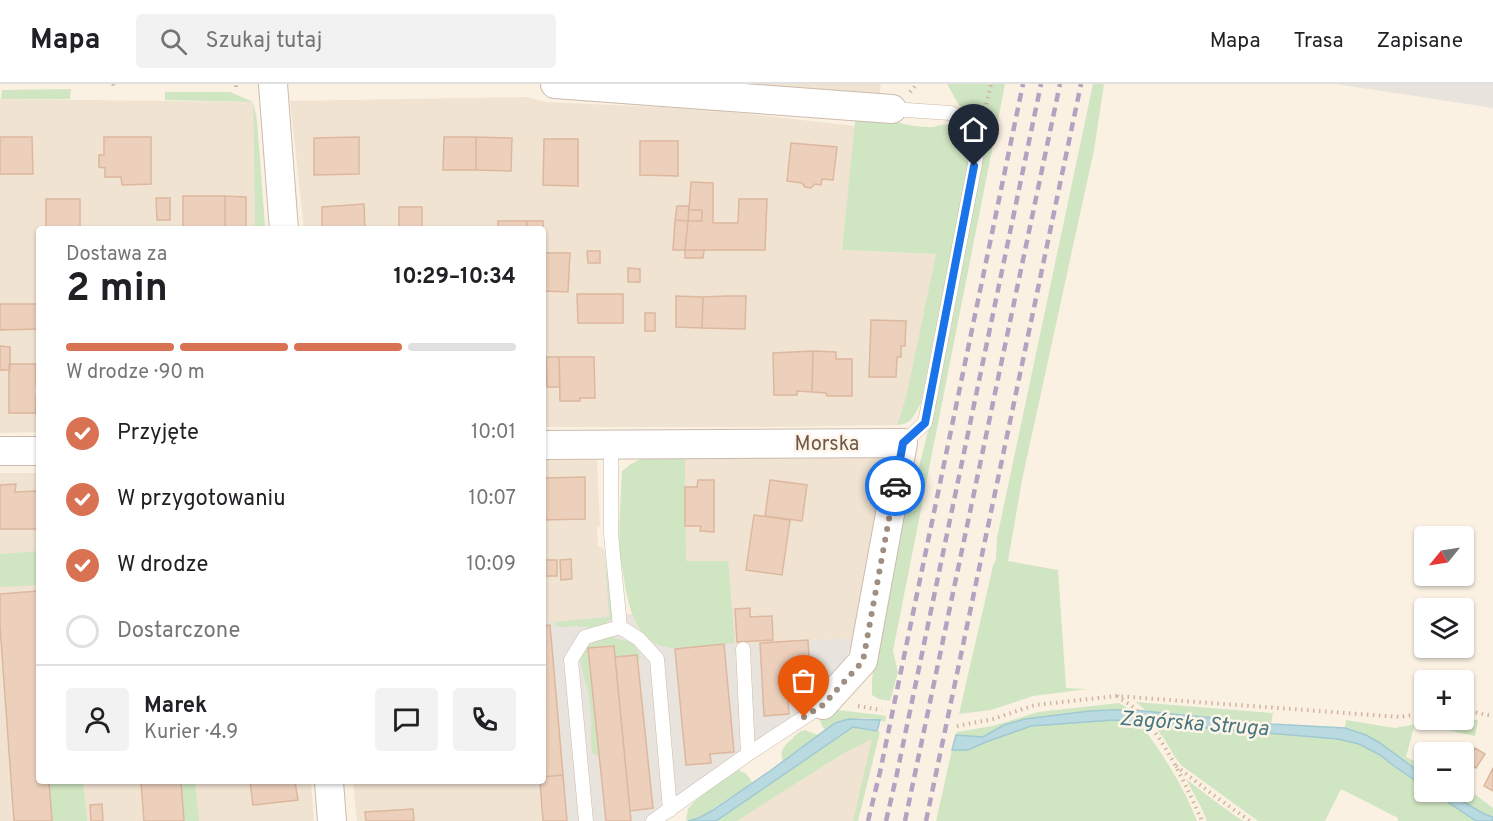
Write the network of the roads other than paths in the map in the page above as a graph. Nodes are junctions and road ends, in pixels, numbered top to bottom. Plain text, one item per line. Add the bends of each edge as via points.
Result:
1 (273, 84) edge
2 (555, 84) edge
3 (892, 109) joint
4 (284, 226) edge
5 (903, 443) junction
6 (611, 444) junction
7 (546, 445) edge
8 (0, 451) edge
9 (36, 451) edge
10 (620, 627) junction
11 (743, 649) dead end
12 (823, 705) joint
13 (748, 754) junction
14 (329, 784) edge
15 (670, 810) junction
16 (332, 821) edge
17 (586, 821) edge
18 (653, 821) edge

1 - 4 street
2 - 3 street
3 - 5 lane via 950,114 969,121 979,143 925,423
5 - 6 street, Morska
5 - 12 street via 863,661
6 - 7 street, Morska
6 - 10 lane via 611,534
8 - 9 street
10 - 15 lane via 639,639 657,659
10 - 17 lane via 585,637 570,660
11 - 13 lane
12 - 13 lane
13 - 15 lane
14 - 16 street
15 - 18 lane

